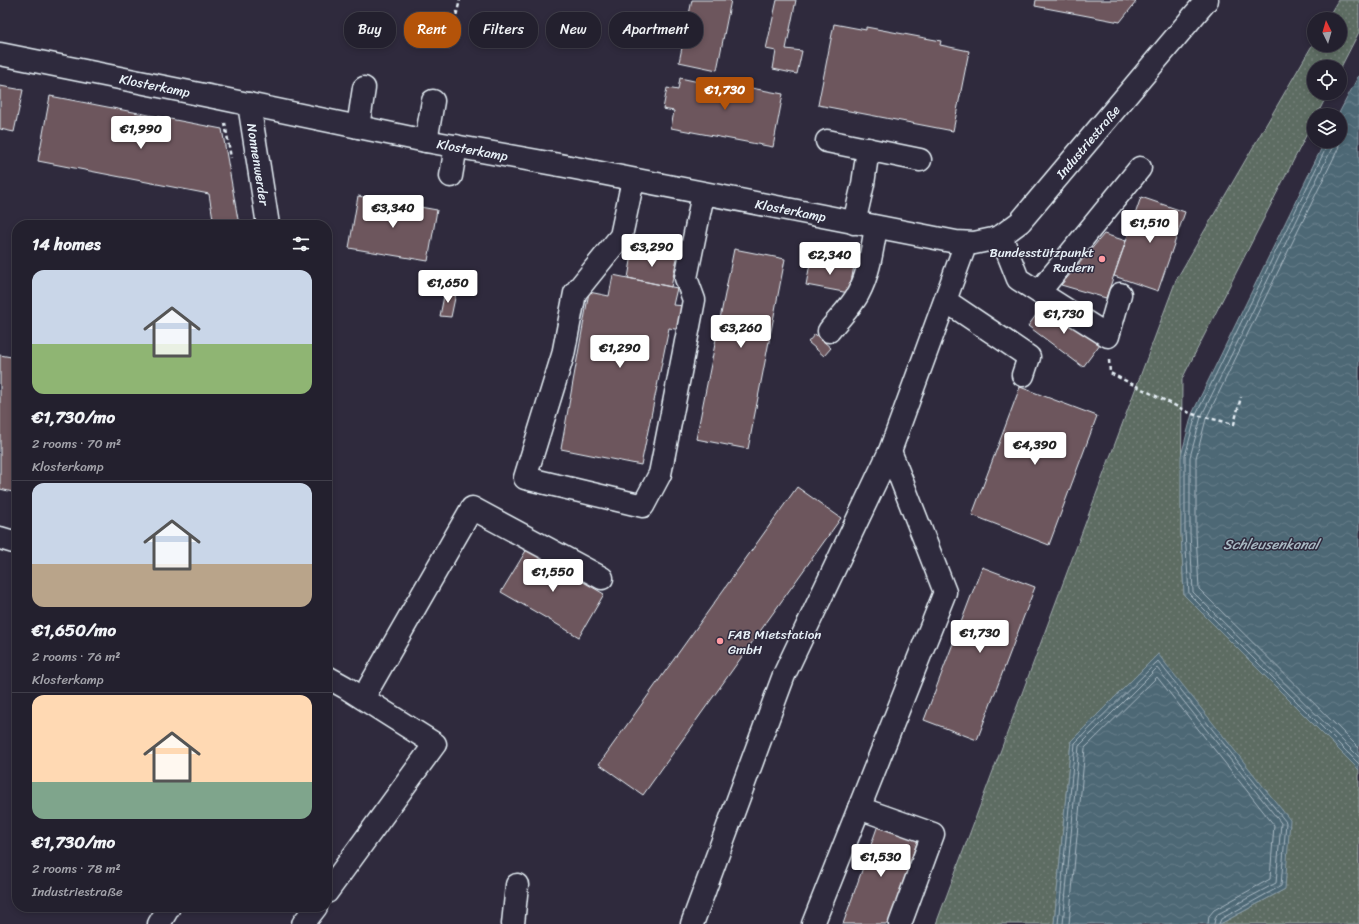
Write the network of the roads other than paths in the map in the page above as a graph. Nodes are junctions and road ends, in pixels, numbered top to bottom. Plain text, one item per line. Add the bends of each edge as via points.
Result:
1 (1207, 0) edge
2 (0, 54) edge
3 (364, 88) dead end
4 (433, 101) dead end
5 (249, 104) junction
6 (358, 127) junction
7 (426, 141) junction
8 (827, 141) dead end
9 (456, 146) junction
10 (868, 149) junction
11 (920, 160) dead end
12 (1140, 168) dead end
13 (451, 176) dead end
14 (633, 180) junction
15 (703, 194) junction
16 (267, 220) edge
17 (854, 223) junction
18 (876, 228) junction
19 (1002, 236) junction
20 (956, 241) junction
21 (1039, 292) junction
22 (1120, 294) dead end
23 (946, 301) junction
24 (829, 331) dead end
25 (1023, 375) dead end
26 (890, 451) junction
27 (0, 538) edge
28 (12, 542) edge
29 (602, 578) dead end
30 (332, 680) edge
31 (363, 698) junction
32 (859, 808) junction
33 (332, 885) edge
34 (518, 885) dead end
35 (166, 912) edge
36 (312, 912) edge
37 (159, 924) edge
38 (304, 924) edge
39 (513, 924) edge
40 (692, 924) edge
41 (813, 924) edge
42 (900, 924) edge

1 - 19 street, Industriestraße via 1035,205 1020,222
2 - 5 street, Klosterkamp
3 - 6 street
4 - 7 street
5 - 6 street, Klosterkamp
5 - 16 street, Nonnenwerder
6 - 7 street, Klosterkamp
7 - 9 street, Klosterkamp
8 - 10 street
9 - 13 street
9 - 14 street, Klosterkamp
10 - 11 street
10 - 17 street
12 - 21 street
14 - 15 street, Klosterkamp
14 - 15 street via 620,236 575,294 563,355 525,478 643,506 660,474 685,347 694,300 686,278
15 - 17 street, Klosterkamp
17 - 18 street, Klosterkamp
18 - 20 street, Klosterkamp
18 - 24 street via 863,284 857,296
19 - 20 street, Industriestraße via 984,242
19 - 21 street via 1018,279
20 - 23 street
21 - 22 street via 1108,336
23 - 25 street via 1029,356
23 - 26 street
26 - 32 street via 944,592
26 - 40 street via 784,675
27 - 28 street
29 - 31 street via 472,508
30 - 31 street
31 - 33 street via 435,744
32 - 41 street
32 - 42 street via 933,834
34 - 39 street
35 - 37 street
36 - 38 street

